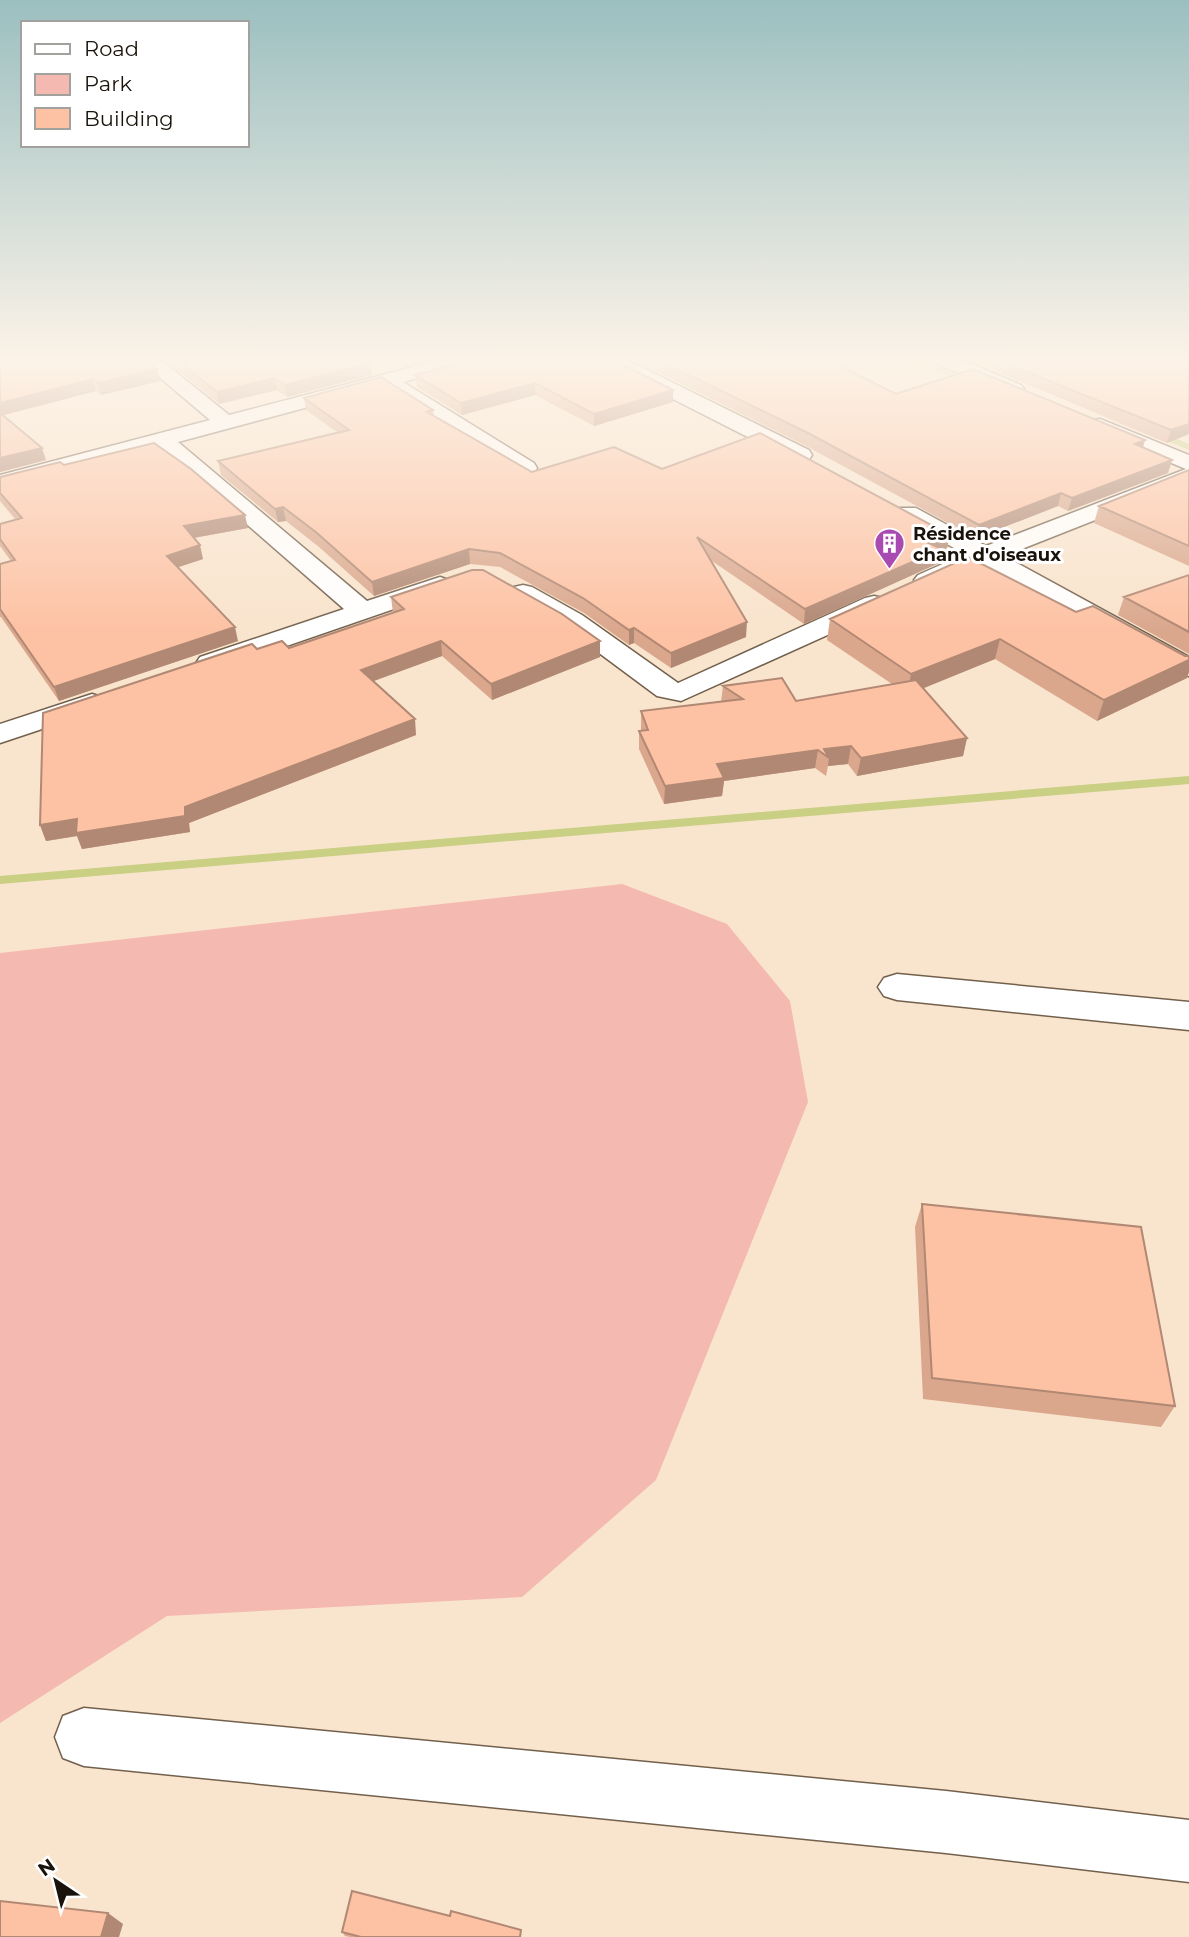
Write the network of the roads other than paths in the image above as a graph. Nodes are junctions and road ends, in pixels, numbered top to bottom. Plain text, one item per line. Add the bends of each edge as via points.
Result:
1 (119, 450) edge
2 (175, 450) edge
3 (498, 450) edge
4 (789, 450) edge
5 (1159, 450) edge
6 (1189, 463) edge
7 (820, 466) edge
8 (526, 468) edge
9 (1189, 475) edge
10 (0, 482) edge
11 (890, 504) edge
12 (984, 555) junction
13 (459, 578) edge
14 (502, 581) edge
15 (363, 611) junction
16 (1189, 668) edge
17 (183, 672) edge
18 (118, 694) edge
19 (5, 723) edge
20 (897, 988) dead end
21 (1189, 1016) edge
22 (84, 1737) dead end
23 (1189, 1851) edge

1 - 10 street
2 - 15 street
3 - 8 street
4 - 7 street
5 - 6 street
9 - 12 street
11 - 12 street
12 - 14 street via 681,692 667,690 573,621
12 - 16 street
13 - 15 street
15 - 17 street
18 - 19 street
20 - 21 street
22 - 23 street via 946,1822

